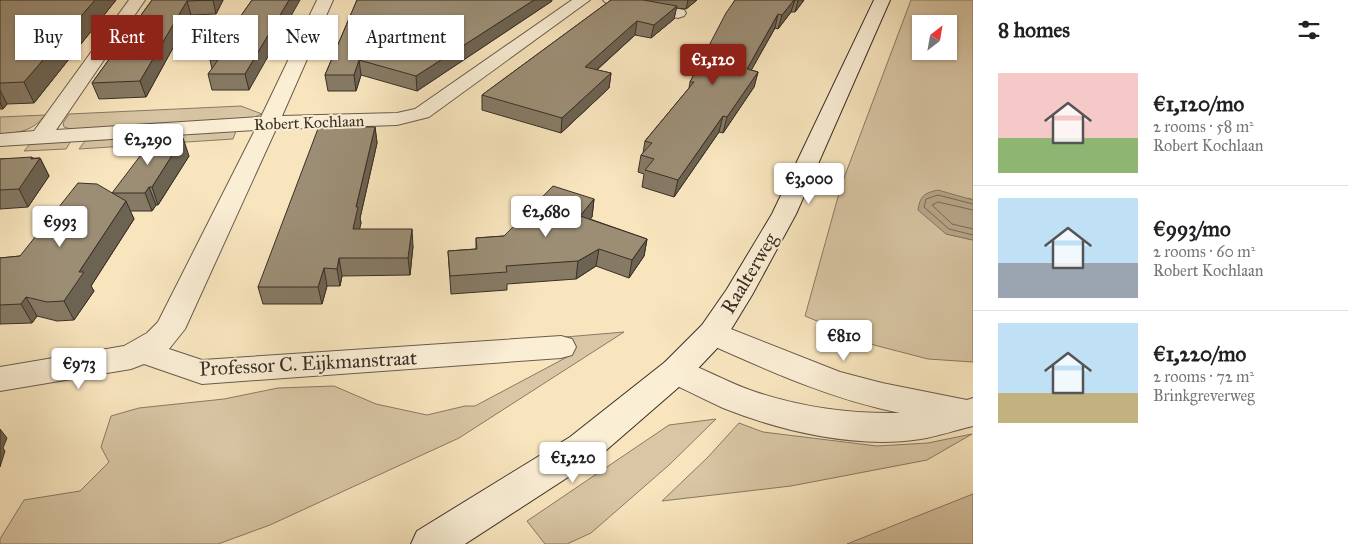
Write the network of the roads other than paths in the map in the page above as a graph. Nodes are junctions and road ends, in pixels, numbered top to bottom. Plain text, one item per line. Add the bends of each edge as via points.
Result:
1 (137, 0) edge
2 (325, 0) edge
3 (582, 0) edge
4 (611, 0) edge
5 (882, 0) edge
6 (678, 13) edge
7 (268, 123) junction
8 (41, 137) junction
9 (0, 140) edge
10 (713, 333) junction
11 (561, 347) dead end
12 (143, 352) junction
13 (676, 371) junction
14 (0, 379) edge
15 (971, 413) edge
16 (431, 544) edge

1 - 8 street
2 - 7 street
3 - 7 street, Robert Kochlaan via 422,113 397,119
4 - 6 street
5 - 10 street, Raalterweg via 784,214
7 - 8 street, Robert Kochlaan
7 - 12 street via 170,329
8 - 9 street, Robert Kochlaan
10 - 13 street, Raalterweg
10 - 15 street via 837,384
11 - 12 street, Professor C. Eijkmanstraat via 202,372
12 - 14 street via 115,361
13 - 15 street via 744,402 853,426 921,425
13 - 16 street, Raalterweg via 583,448

